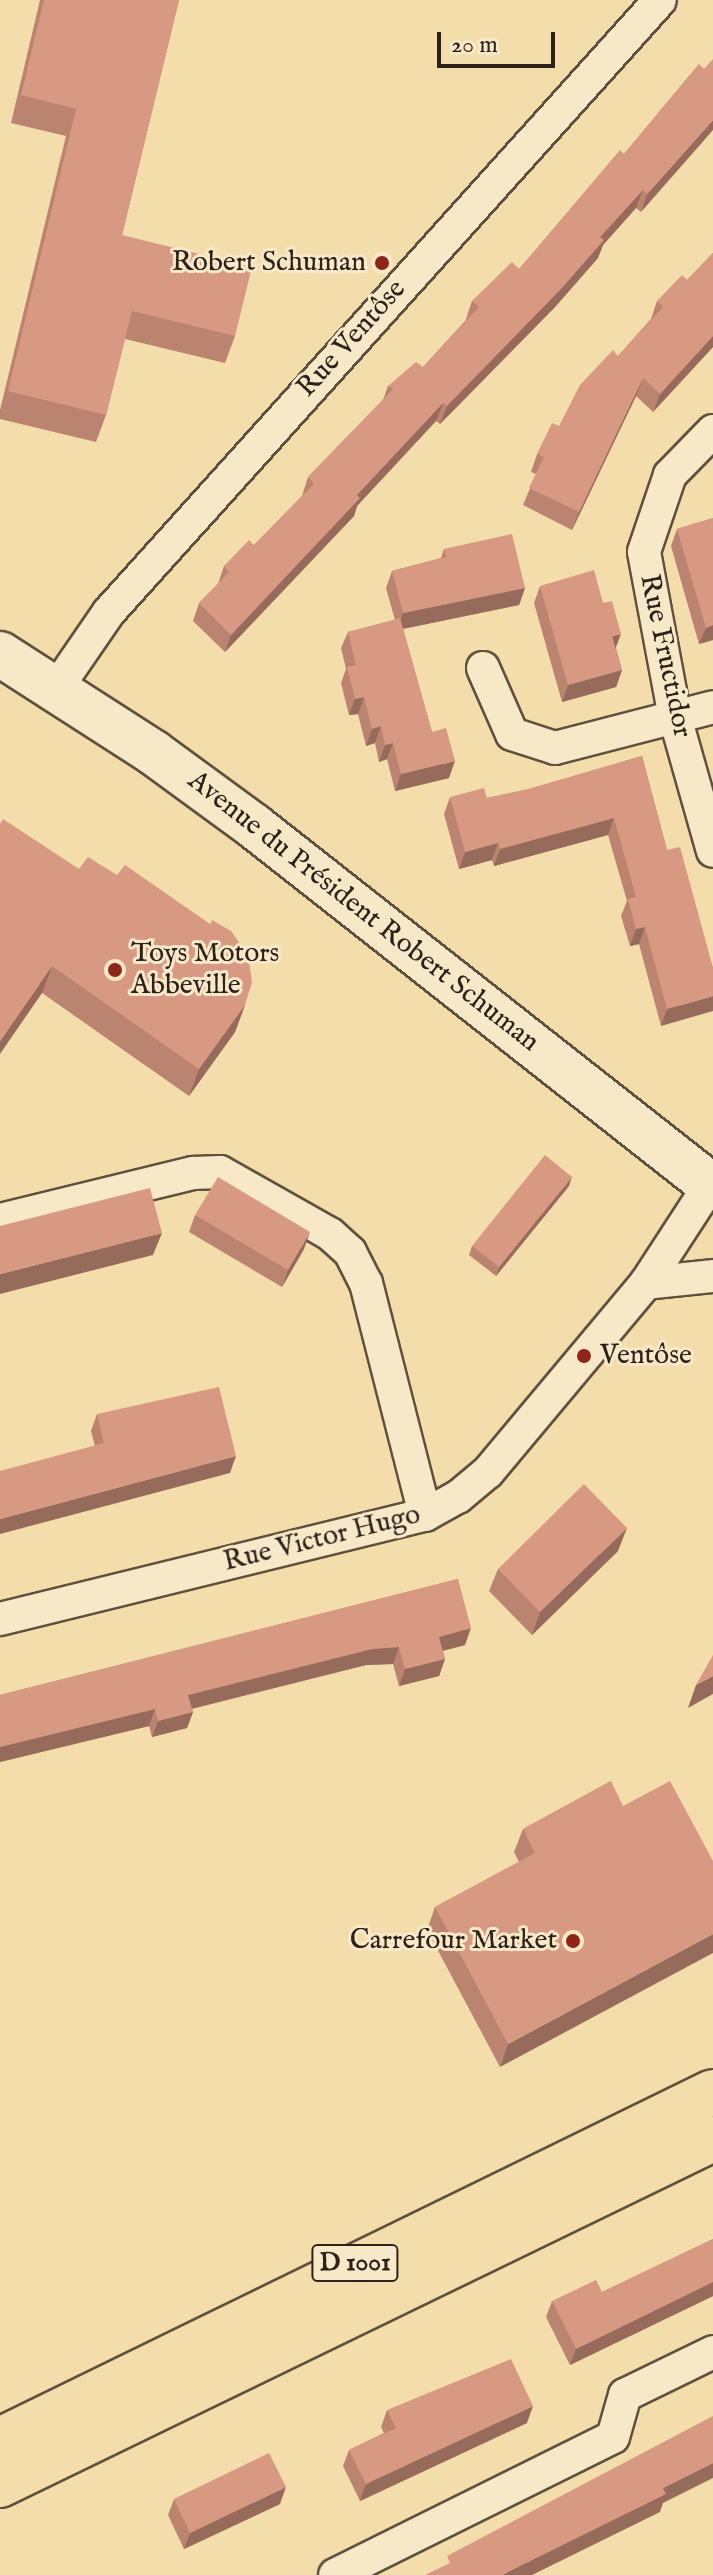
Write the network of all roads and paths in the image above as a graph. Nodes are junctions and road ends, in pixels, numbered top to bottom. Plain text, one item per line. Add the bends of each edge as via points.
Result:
1 (660, 0) edge
2 (713, 431) edge
3 (0, 654) edge
4 (483, 668) dead end
5 (56, 689) junction
6 (713, 707) edge
7 (675, 717) junction
8 (713, 851) edge
9 (712, 1186) edge
10 (0, 1220) edge
11 (713, 1276) edge
12 (646, 1283) junction
13 (425, 1515) junction
14 (0, 1619) edge
15 (713, 2092) edge
16 (713, 2139) edge
17 (713, 2352) edge
18 (0, 2440) edge
19 (0, 2485) edge
20 (335, 2575) edge

1 - 5 street, Rue Ventôse via 109,612
2 - 7 street, Rue Fructidor via 670,475 644,552
3 - 5 street, Avenue du Président Robert Schuman
4 - 7 street via 512,734 555,748
5 - 9 street, Avenue du Président Robert Schuman via 154,753 375,917
6 - 7 street
7 - 8 street, Rue Fructidor
9 - 12 street, Rue Victor Hugo
10 - 13 street via 193,1173 220,1172 330,1234 350,1252 366,1283
11 - 12 street
12 - 13 street, Rue Victor Hugo via 488,1472
13 - 14 street, Rue Victor Hugo
15 - 18 main road, D 1001
16 - 19 main road, D 1001
17 - 20 street via 625,2395 613,2437

